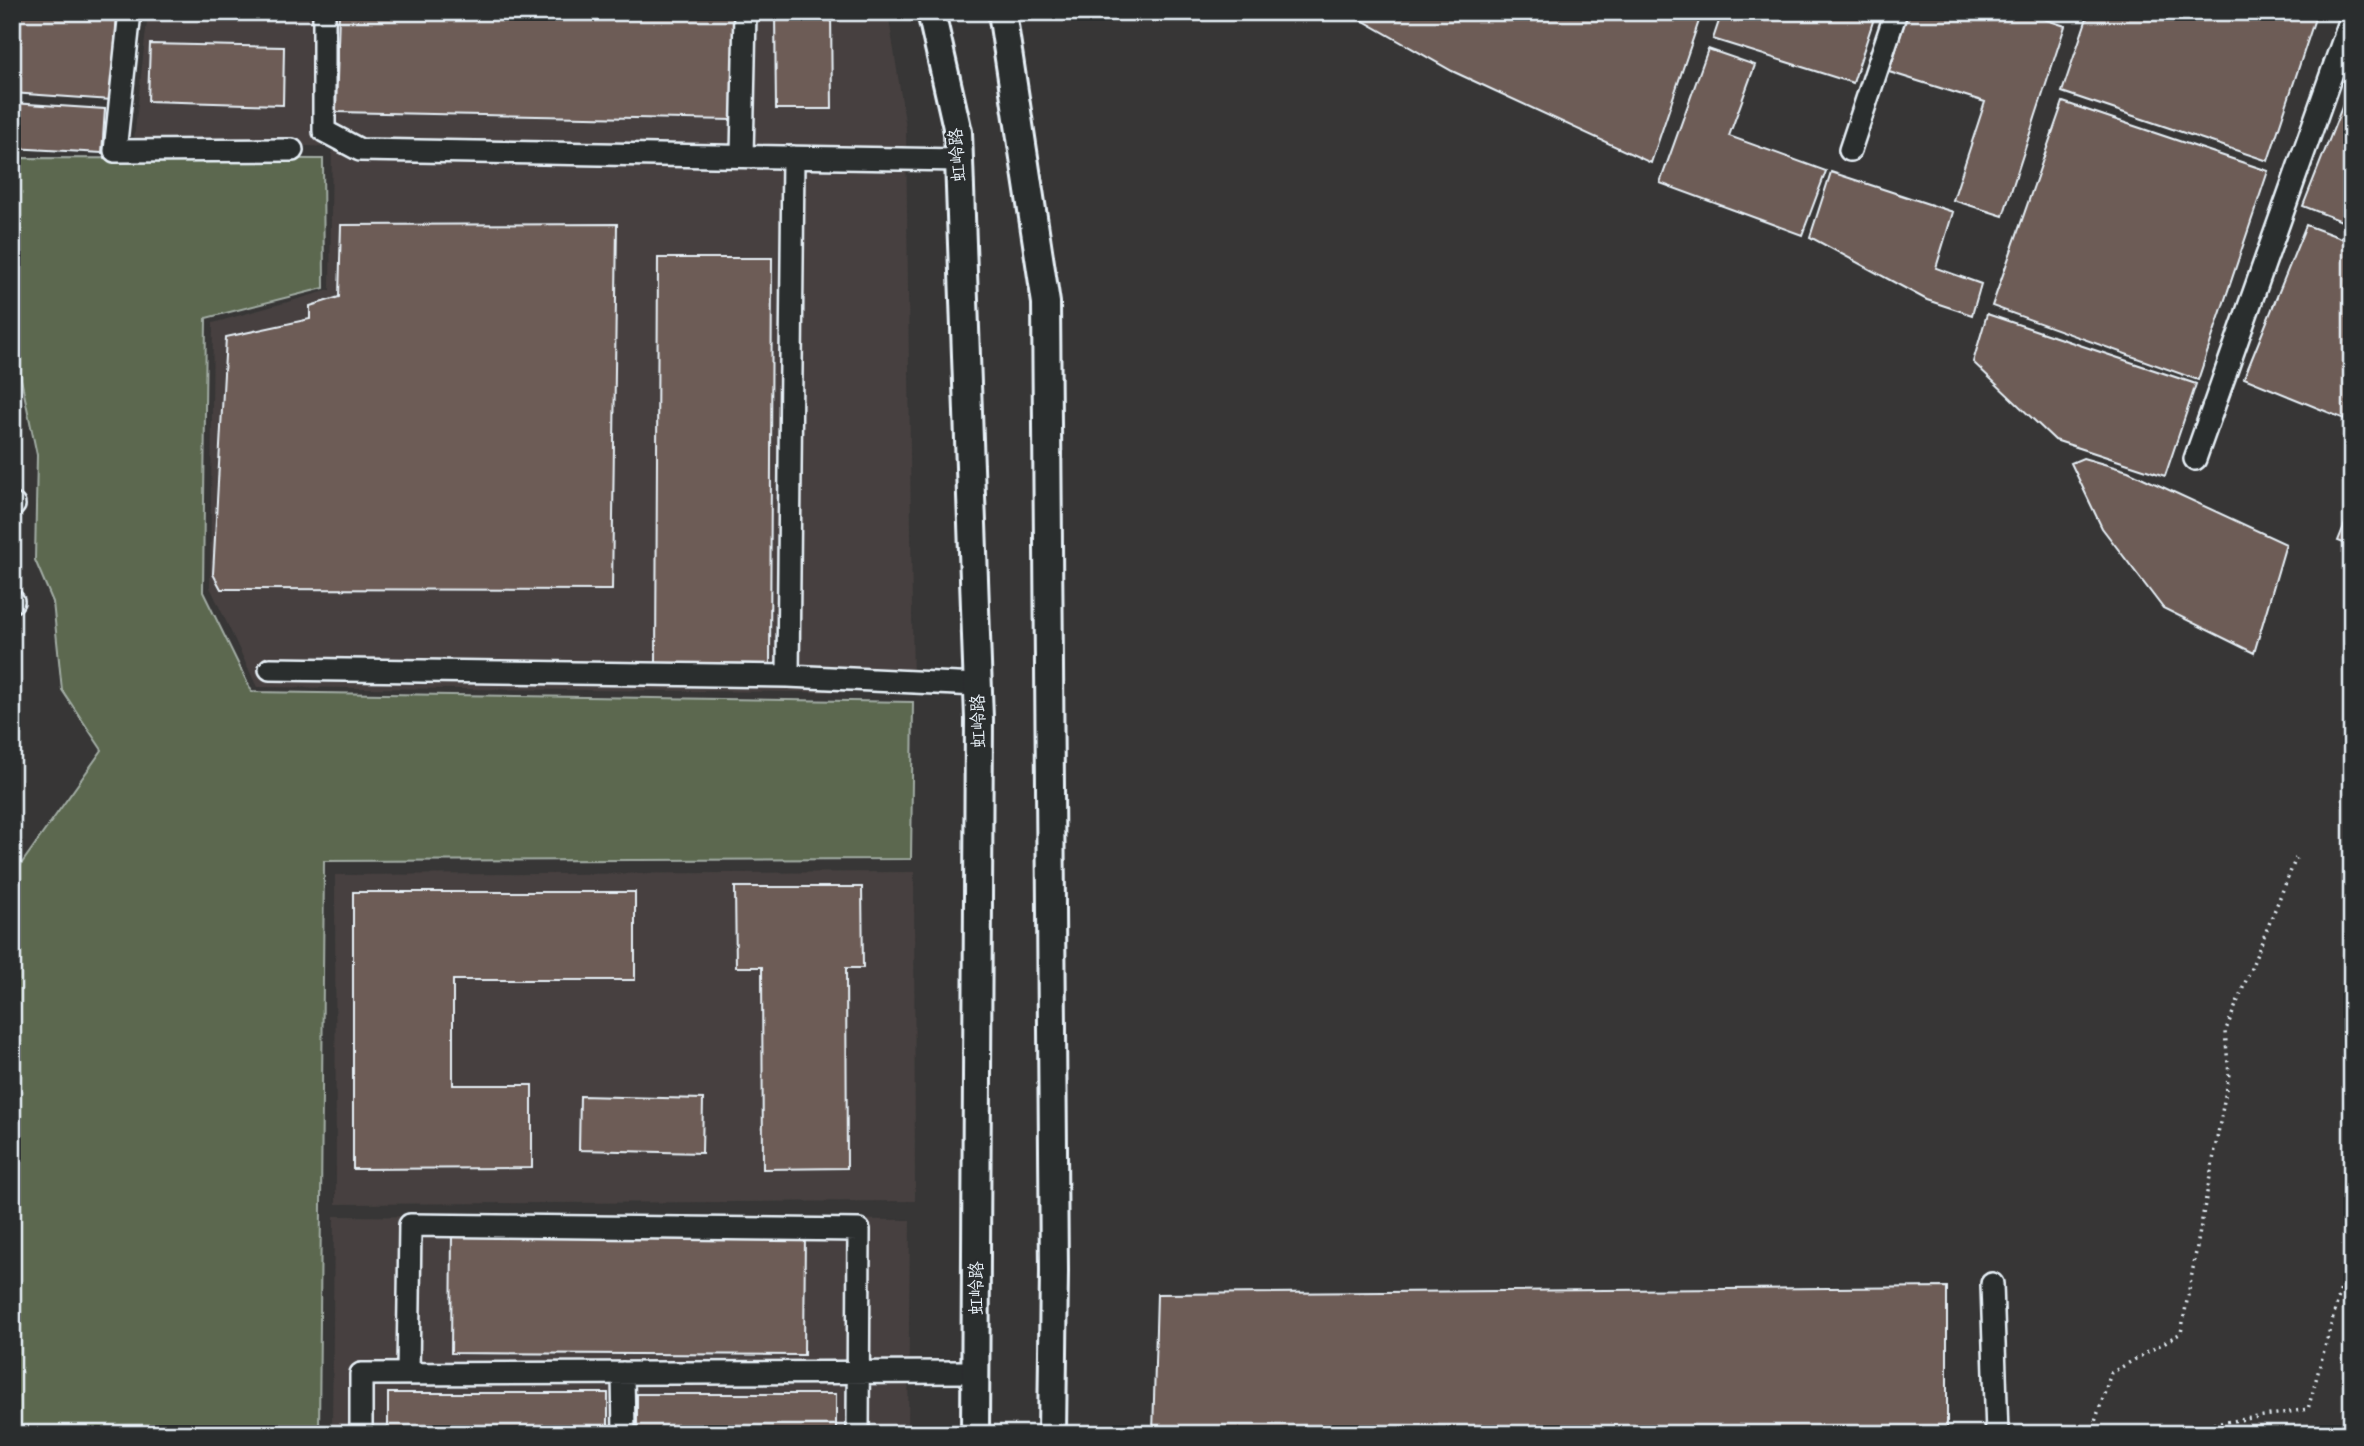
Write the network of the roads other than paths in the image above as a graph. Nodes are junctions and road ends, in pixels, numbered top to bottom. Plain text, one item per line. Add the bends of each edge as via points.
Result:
1 (130, 12) edge
2 (324, 12) edge
3 (745, 12) edge
4 (930, 12) edge
5 (1002, 12) edge
6 (1896, 12) edge
7 (2352, 16) edge
8 (292, 149) dead end
9 (1850, 149) dead end
10 (742, 156) junction
11 (793, 157) junction
12 (959, 160) junction
13 (2195, 459) dead end
14 (270, 668) dead end
15 (788, 676) junction
16 (978, 684) junction
17 (1992, 1284) dead end
18 (858, 1372) junction
19 (975, 1372) junction
20 (623, 1373) junction
21 (408, 1374) junction
22 (361, 1434) edge
23 (624, 1434) edge
24 (858, 1434) edge
25 (975, 1434) edge
26 (1052, 1434) edge
27 (1997, 1434) edge

1 - 8 street via 116,151
2 - 10 street via 324,131 360,149
3 - 10 street
4 - 12 main road, 虹岭路 via 958,132
5 - 26 main road via 1046,303
6 - 9 street
7 - 13 street
10 - 11 street
11 - 12 street
11 - 15 street
12 - 16 main road, 虹岭路
14 - 15 street
15 - 16 street
16 - 19 main road, 虹岭路
17 - 27 street
18 - 19 street
18 - 20 street
18 - 21 street via 859,1230 410,1225
18 - 24 street
19 - 25 main road, 虹岭路
20 - 21 street
20 - 23 street
21 - 22 street via 361,1374

